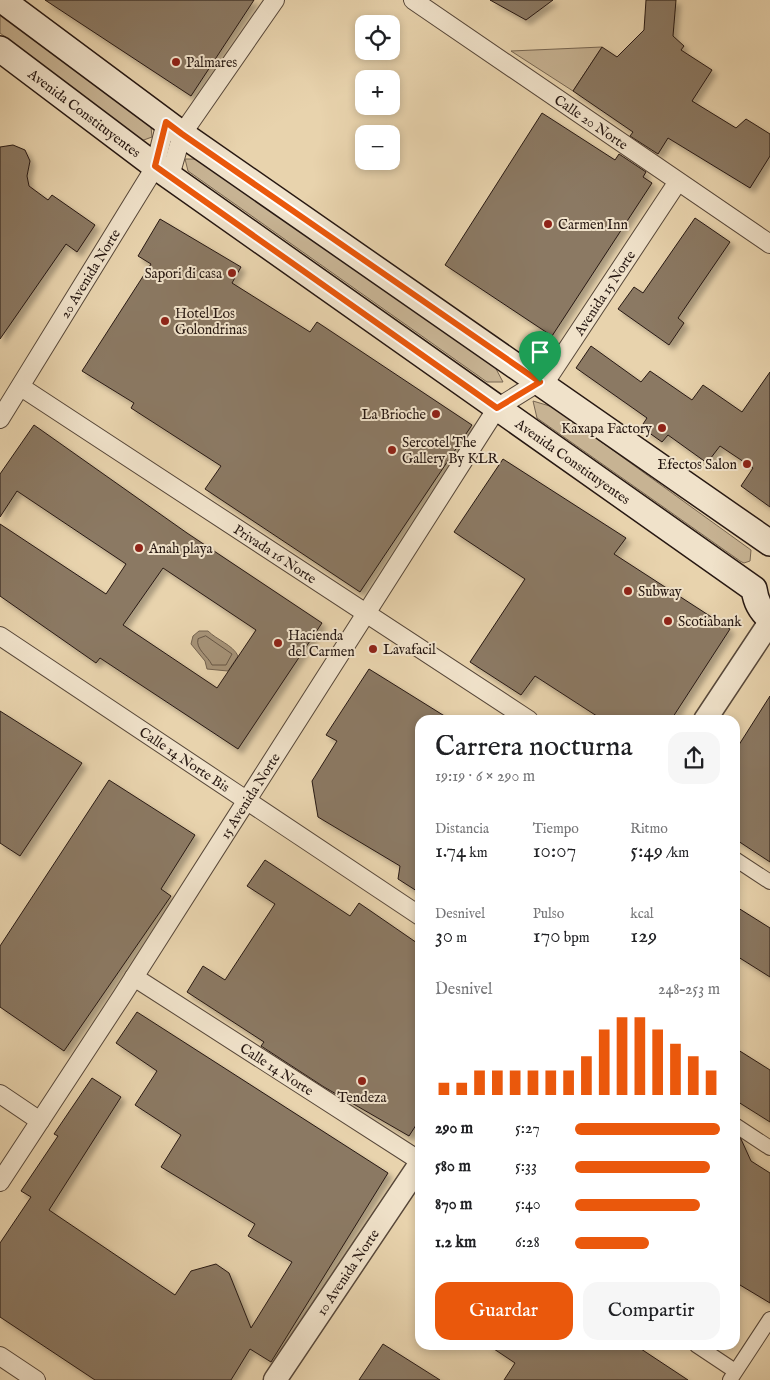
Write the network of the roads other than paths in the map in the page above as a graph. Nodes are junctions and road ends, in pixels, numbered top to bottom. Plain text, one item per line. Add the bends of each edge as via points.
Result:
1 (2, 0) edge
2 (275, 0) edge
3 (413, 0) edge
4 (0, 50) edge
5 (174, 128) junction
6 (163, 171) junction
7 (677, 183) junction
8 (770, 244) edge
9 (540, 382) junction
10 (21, 387) junction
11 (497, 408) junction
12 (0, 419) edge
13 (770, 543) edge
14 (366, 614) junction
15 (770, 620) edge
16 (0, 636) edge
17 (520, 715) edge
18 (708, 715) edge
19 (246, 799) junction
20 (740, 862) edge
21 (770, 882) edge
22 (415, 913) edge
23 (134, 977) junction
24 (0, 1094) edge
25 (40, 1121) junction
26 (740, 1128) edge
27 (770, 1148) edge
28 (415, 1159) edge
29 (415, 1169) edge
30 (0, 1182) edge
31 (770, 1319) edge
32 (702, 1350) edge
33 (0, 1356) edge
34 (732, 1376) edge
35 (36, 1380) edge
36 (274, 1380) edge

1 - 5 main road
2 - 5 street, 20 Avenida Norte
3 - 7 street, Calle 20 Norte
4 - 6 main road, Avenida Constituyentes
5 - 6 street, 20 Avenida Norte
5 - 9 main road
6 - 10 street, 20 Avenida Norte
6 - 11 main road, Avenida Constituyentes
7 - 8 street, Calle 20 Norte
7 - 9 street, Avenida 15 Norte via 550,375
9 - 11 street, Avenida 15 Norte
9 - 13 main road
10 - 12 street, 20 Avenida Norte
10 - 14 street, Privada 16 Norte
11 - 14 street, 15 Avenida Norte
11 - 15 main road, Avenida Constituyentes via 754,589 755,600
14 - 17 street, Privada 16 Norte
14 - 19 street, 15 Avenida Norte
15 - 18 street
16 - 19 street, Calle 14 Norte Bis
19 - 22 street, Calle 14 Norte Bis
19 - 23 street, 15 Avenida Norte
20 - 21 street
23 - 25 street, 15 Avenida Norte
23 - 28 street, Calle 14 Norte
24 - 25 street
25 - 30 street, 15 Avenida Norte
26 - 27 street
29 - 36 street, 10 Avenida Norte
31 - 34 street
32 - 34 street
33 - 35 street

